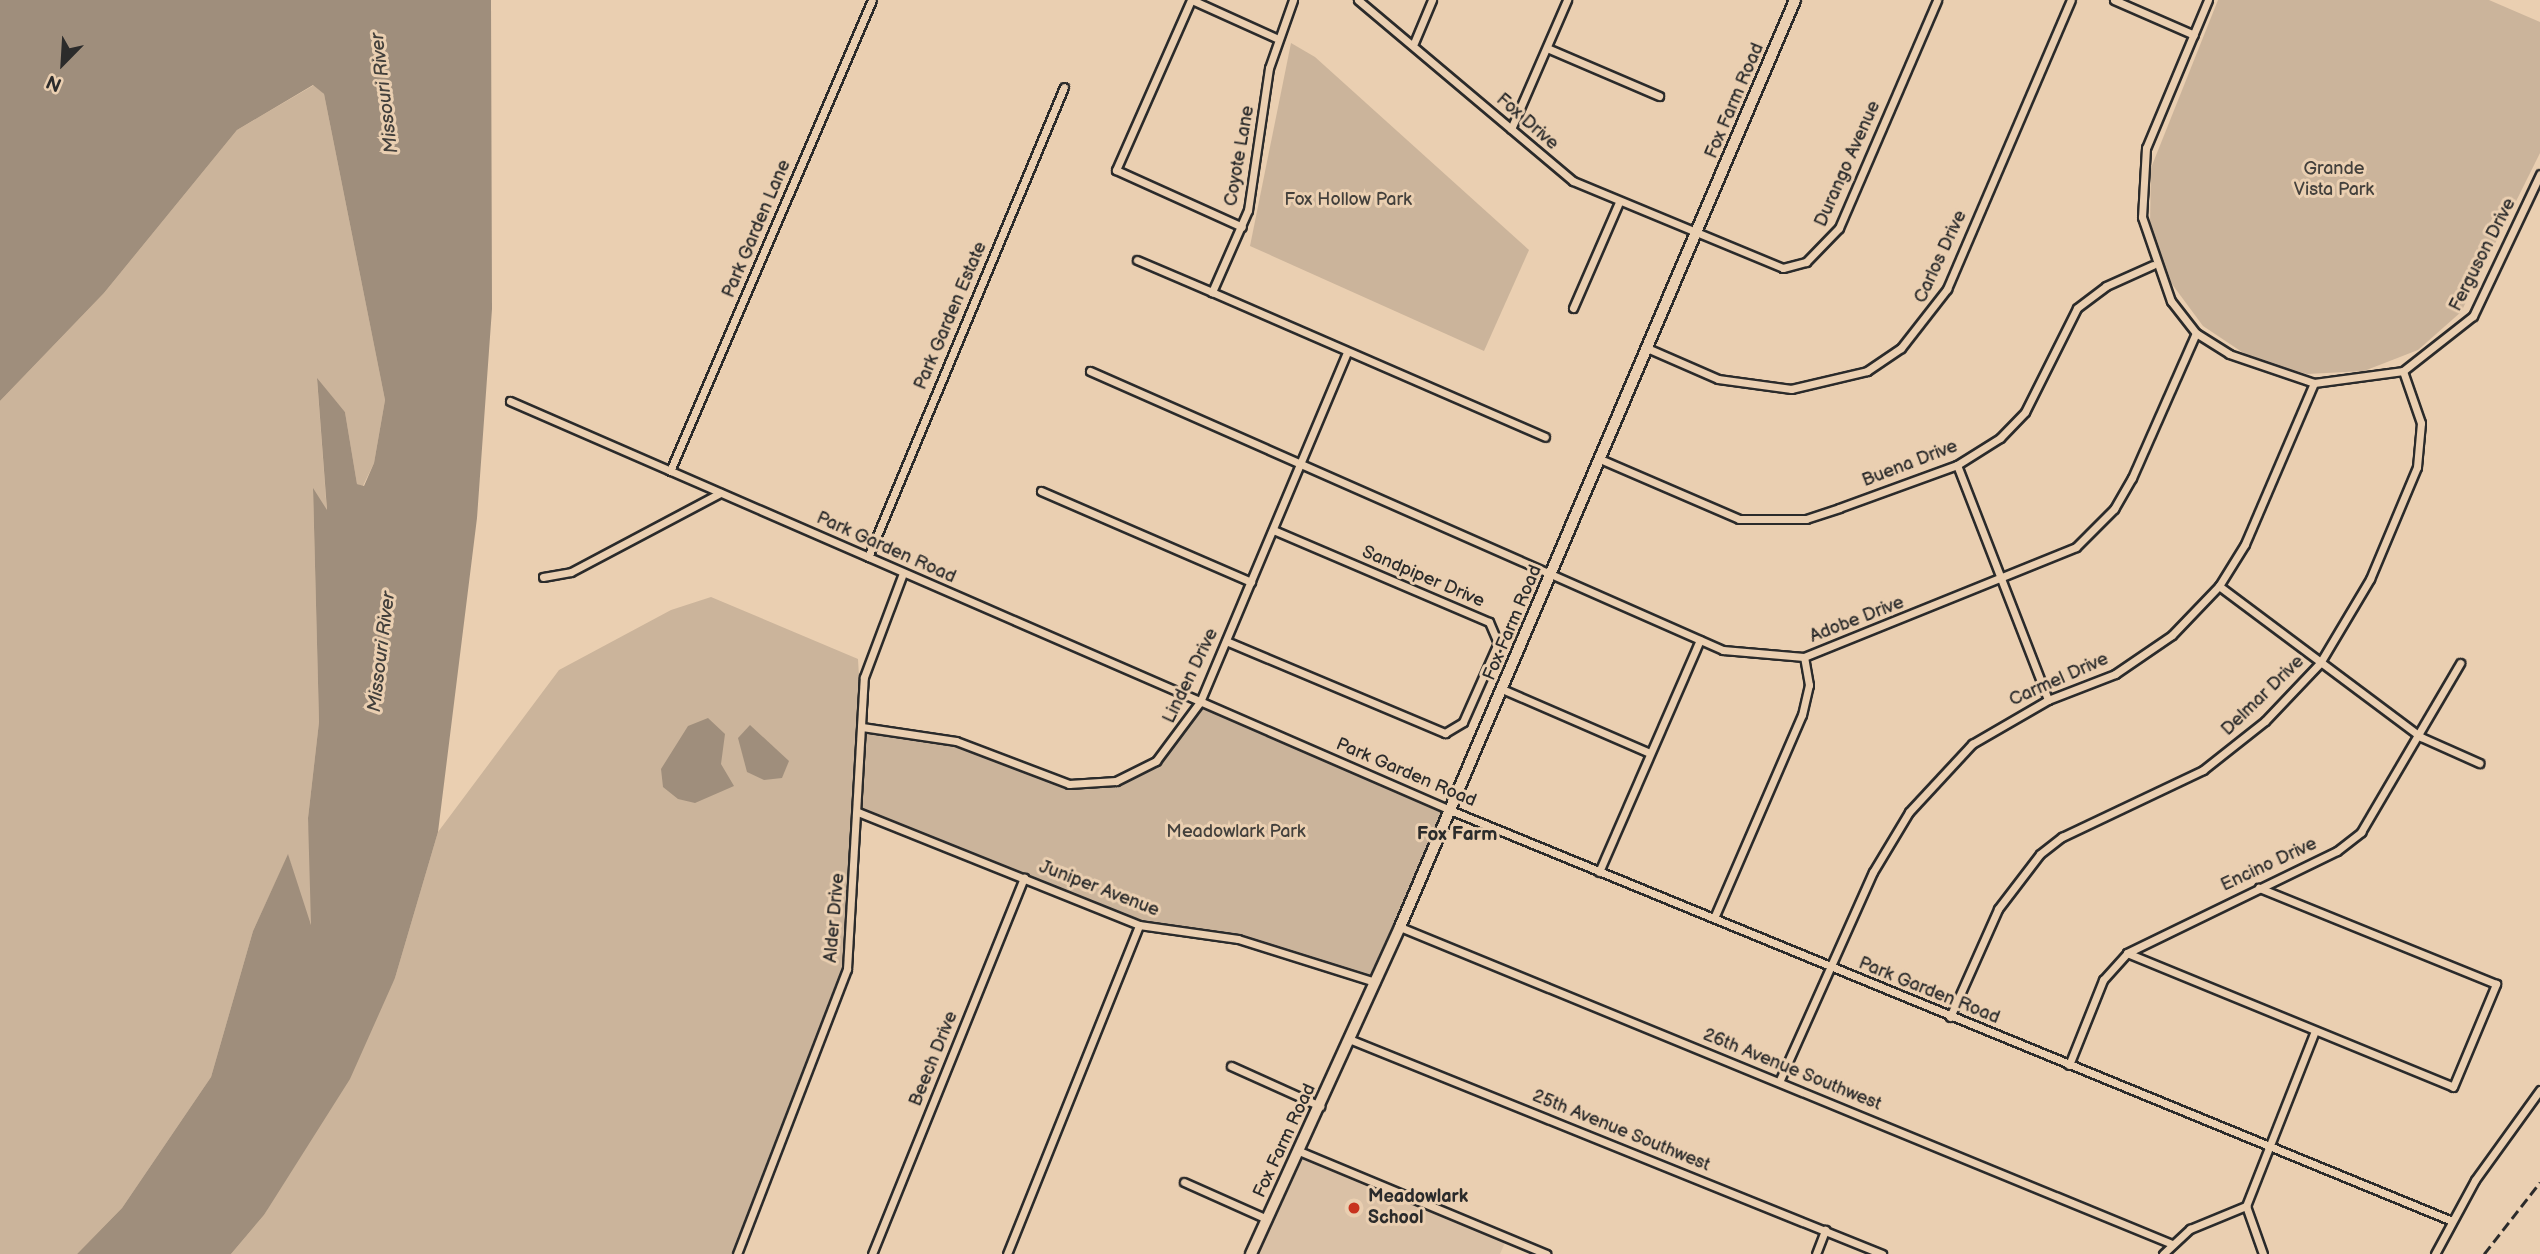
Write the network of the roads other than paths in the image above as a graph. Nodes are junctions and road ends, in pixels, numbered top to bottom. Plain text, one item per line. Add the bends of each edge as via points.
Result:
1 (872, 0) edge
2 (1192, 0) edge
3 (1293, 0) edge
4 (1358, 0) edge
5 (1432, 0) edge
6 (1567, 0) edge
7 (1795, 0) edge
8 (1937, 0) edge
9 (2071, 0) edge
10 (2114, 0) edge
11 (2208, 0) edge
12 (2194, 34) junction
13 (1276, 38) junction
14 (1414, 43) junction
15 (1547, 48) junction
16 (1064, 87) dead end
17 (1659, 96) dead end
18 (1511, 129) junction
19 (2540, 174) edge
20 (2530, 197) junction
21 (2540, 201) edge
22 (1619, 202) junction
23 (1242, 227) junction
24 (1696, 236) junction
25 (1138, 260) dead end
26 (2154, 265) junction
27 (1212, 292) junction
28 (1573, 308) dead end
29 (2196, 332) junction
30 (1647, 348) junction
31 (1347, 353) junction
32 (1090, 371) dead end
33 (2403, 371) junction
34 (2314, 383) junction
35 (510, 401) dead end
36 (1545, 436) dead end
37 (1600, 459) junction
38 (1957, 465) junction
39 (1300, 466) junction
40 (670, 471) junction
41 (1041, 491) dead end
42 (720, 493) junction
43 (1273, 530) junction
44 (868, 557) junction
45 (903, 573) junction
46 (1551, 573) junction
47 (543, 577) dead end
48 (2003, 578) junction
49 (1251, 582) junction
50 (2219, 586) junction
51 (1700, 640) junction
52 (1226, 642) junction
53 (1804, 657) junction
54 (2320, 663) junction
55 (2460, 663) dead end
56 (1502, 689) junction
57 (2048, 700) junction
58 (1200, 702) junction
59 (862, 727) junction
60 (2421, 737) junction
61 (1650, 753) junction
62 (2479, 762) dead end
63 (1450, 810) junction
64 (858, 812) junction
65 (1599, 872) junction
66 (1024, 877) junction
67 (2259, 888) junction
68 (1714, 918) junction
69 (1139, 925) junction
70 (1400, 927) junction
71 (2127, 953) junction
72 (1829, 967) junction
73 (1375, 982) junction
74 (1950, 1017) junction
75 (2315, 1031) junction
76 (1349, 1039) junction
77 (2069, 1065) junction
78 (1231, 1066) dead end
79 (1779, 1082) junction
80 (2540, 1090) edge
81 (1320, 1106) junction
82 (2269, 1145) junction
83 (1299, 1151) junction
84 (1184, 1182) dead end
85 (2246, 1206) junction
86 (1267, 1219) junction
87 (2452, 1221) junction
88 (1825, 1230) junction
89 (2172, 1244) junction
90 (737, 1254) edge
91 (872, 1254) edge
92 (1007, 1254) edge
93 (1251, 1254) edge
94 (1546, 1254) edge
95 (1816, 1254) edge
96 (1882, 1254) edge
97 (2163, 1254) edge
98 (2263, 1254) edge
99 (2435, 1254) edge

1 - 40 street, Park Garden Lane
2 - 13 street
2 - 23 street via 1116,170
3 - 13 street, Coyote Lane
4 - 14 street, Fox Drive
5 - 14 street
6 - 15 street
7 - 24 street, Fox Farm Road
8 - 24 street, Durango Avenue via 1829,244 1806,262 1783,268
9 - 30 street, Carlos Drive via 1947,289 1901,348 1867,371 1791,389 1718,379
10 - 12 street
11 - 12 street
12 - 26 street via 2146,148 2142,217
13 - 23 street, Coyote Lane
14 - 18 street, Fox Drive
15 - 17 street
15 - 18 street
16 - 44 street, Park Garden Estate
18 - 22 street, Fox Drive via 1573,181
19 - 20 street, Ferguson Drive
20 - 21 street
20 - 33 street, Ferguson Drive via 2473,316
22 - 24 street, Fox Drive
22 - 28 street
23 - 27 street, Coyote Lane
24 - 30 street, Fox Farm Road
25 - 27 street
26 - 29 street
26 - 38 street, Buena Drive via 2106,286 2077,308 2025,412 2000,438
27 - 31 street
29 - 34 street via 2267,371
29 - 48 street, Adobe Drive via 2114,509 2076,547
30 - 37 street, Fox Farm Road
31 - 36 street
31 - 39 street, Linden Drive
32 - 39 street, Adobe Drive
33 - 34 street
33 - 54 street, Delmar Drive via 2421,423 2417,467 2370,579
34 - 50 street, Carmel Drive via 2245,544
35 - 40 street, Park Garden Road
37 - 38 street, Buena Drive via 1721,512 1772,523 1806,519
37 - 46 street, Fox Farm Road
38 - 48 street
39 - 43 street, Linden Drive
39 - 46 street, Adobe Drive
40 - 42 street, Park Garden Road
41 - 49 street
42 - 44 street, Park Garden Road
42 - 47 street via 571,572
43 - 49 street, Linden Drive
43 - 52 street, Sandpiper Drive via 1489,622 1498,643 1464,722 1445,733
44 - 45 street, Park Garden Road
45 - 58 street, Park Garden Road
45 - 59 street, Alder Drive via 869,653
46 - 51 street, Adobe Drive
46 - 56 street, Fox Farm Road
48 - 53 street, Adobe Drive
48 - 57 street
49 - 52 street, Linden Drive
50 - 54 street
50 - 57 street, Carmel Drive via 2172,635 2115,674
51 - 53 street, Adobe Drive via 1750,656
51 - 61 street
52 - 58 street, Linden Drive
53 - 68 street via 1809,685 1802,715
54 - 60 street
54 - 74 street, Delmar Drive via 2265,721 2203,770 2062,837 2040,854 1998,909
55 - 60 street, Encino Drive
56 - 61 street
56 - 63 street, Fox Farm Road
57 - 72 street, Carmel Drive via 1972,744 1928,787 1884,852
58 - 59 street, Linden Drive via 1156,761 1116,781 1069,784 956,741
58 - 63 street, Park Garden Road
59 - 64 street, Alder Drive
60 - 62 street
60 - 67 street, Encino Drive via 2361,832 2337,851
61 - 65 street
63 - 65 street, Park Garden Road
63 - 70 street, Fox Farm Road
64 - 66 street, Juniper Avenue
64 - 90 street, Alder Drive via 847,969
65 - 68 street, Park Garden Road
66 - 69 street, Juniper Avenue
66 - 91 street, Beech Drive
67 - 71 street, Encino Drive
67 - 75 street via 2496,984 2453,1087
68 - 72 street, Park Garden Road
69 - 73 street, Juniper Avenue via 1238,939
69 - 92 street
70 - 73 street, Fox Farm Road
70 - 79 street, 26th Avenue Southwest
71 - 75 street
71 - 77 street, Encino Drive via 2103,980
72 - 74 street, Park Garden Road
72 - 79 street, Carmel Drive
73 - 76 street, Fox Farm Road
74 - 77 street, Park Garden Road
75 - 82 street
76 - 81 street, Fox Farm Road
76 - 88 street, 25th Avenue Southwest
77 - 82 street, Park Garden Road
78 - 81 street
79 - 89 street, 26th Avenue Southwest
80 - 87 street
81 - 83 street, Fox Farm Road
82 - 85 street
82 - 87 street, Park Garden Road
83 - 86 street, Fox Farm Road
83 - 94 street
84 - 86 street
85 - 89 street
85 - 98 street
86 - 93 street, Fox Farm Road
87 - 99 street
88 - 95 street
88 - 96 street, 25th Avenue Southwest
89 - 97 street

